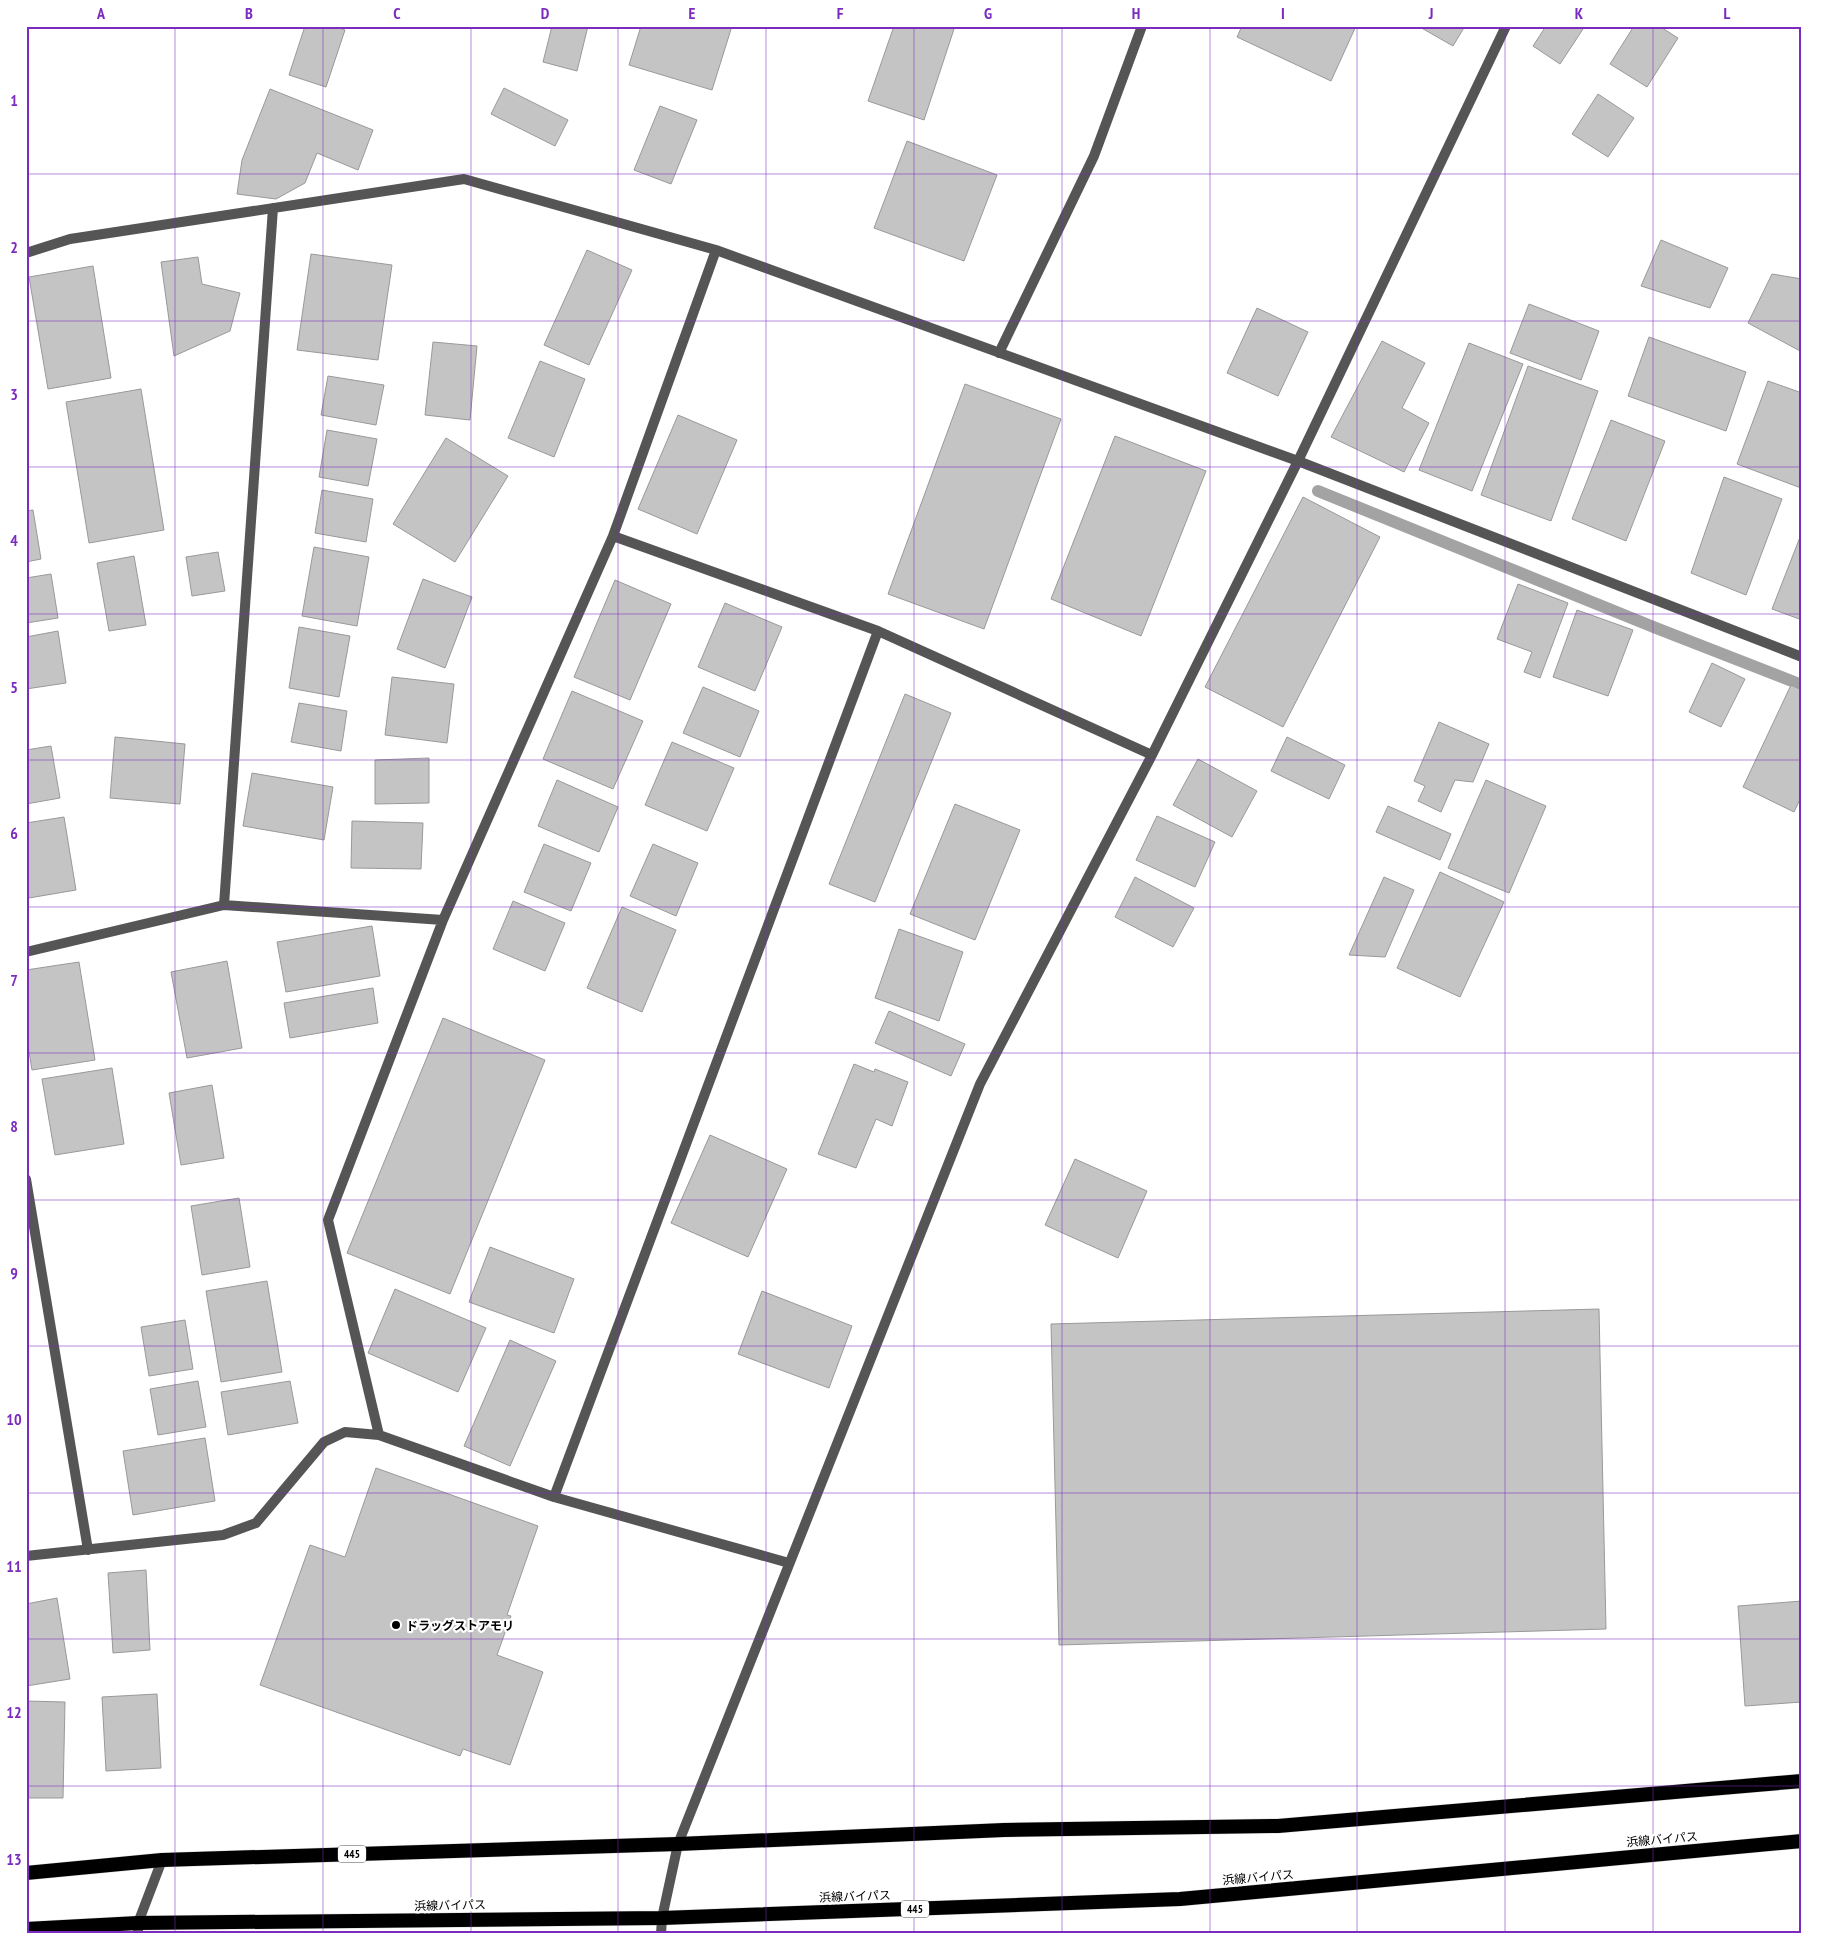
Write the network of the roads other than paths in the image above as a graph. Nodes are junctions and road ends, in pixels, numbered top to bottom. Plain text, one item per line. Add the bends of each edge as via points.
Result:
1 (1142, 26) edge
2 (1506, 26) edge
3 (273, 208) junction
4 (716, 250) junction
5 (26, 253) edge
6 (999, 353) junction
7 (1298, 461) junction
8 (614, 536) junction
9 (878, 631) junction
10 (1802, 657) edge
11 (1152, 755) junction
12 (224, 905) junction
13 (443, 920) junction
14 (26, 952) edge
15 (26, 1179) edge
16 (379, 1435) junction
17 (554, 1497) junction
18 (88, 1550) junction
19 (26, 1556) edge
20 (789, 1564) junction
21 (1802, 1780) edge
22 (1802, 1841) edge
23 (678, 1844) junction
24 (162, 1860) junction
25 (26, 1873) edge
26 (662, 1918) junction
27 (138, 1928) edge
28 (26, 1929) edge
29 (661, 1934) edge

1 - 6 street via 1094,156
2 - 7 street
3 - 4 street via 464,179
3 - 5 street via 70,239
3 - 12 street
4 - 6 street
4 - 8 street
6 - 7 street
7 - 10 street
7 - 11 street
8 - 9 street
8 - 13 street
9 - 11 street
9 - 17 street
11 - 20 street via 980,1084
12 - 13 street
12 - 14 street
13 - 16 street via 328,1220
15 - 18 street
16 - 17 street
16 - 18 street via 345,1432 324,1442 256,1523 223,1535
17 - 20 street
18 - 19 street
20 - 23 street
21 - 23 highway, 445 via 1278,1826 1004,1830
22 - 26 highway, 浜線バイパス / 445 via 1180,1899
23 - 24 highway, 445
23 - 26 street
24 - 25 highway, 445
24 - 27 street
26 - 27 highway, 浜線バイパス / 445
26 - 29 street
27 - 28 highway, 浜線バイパス / 445

